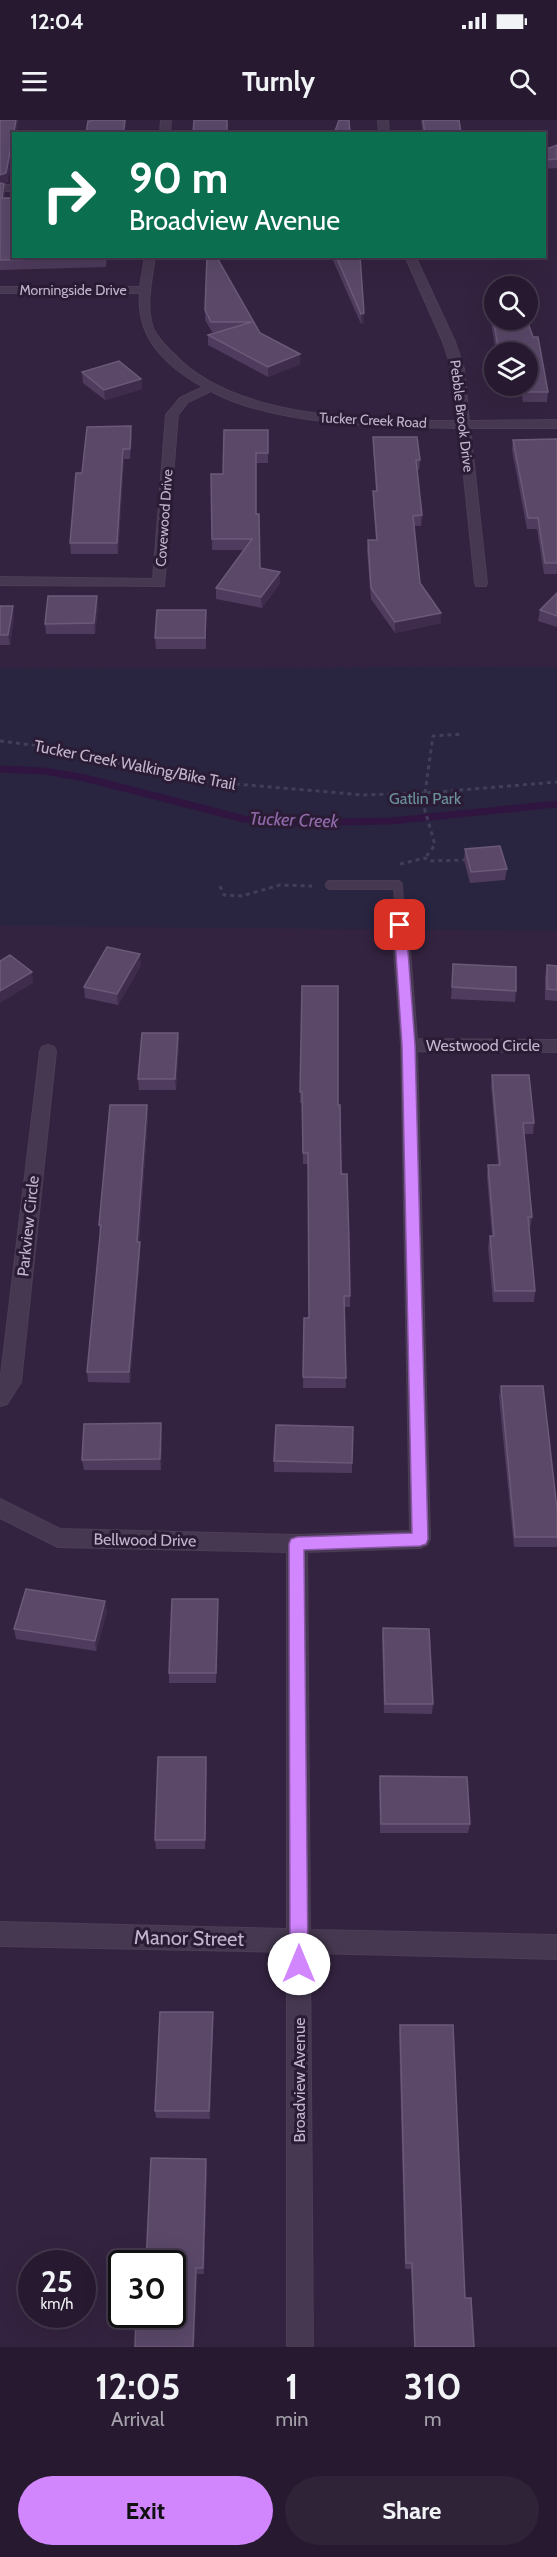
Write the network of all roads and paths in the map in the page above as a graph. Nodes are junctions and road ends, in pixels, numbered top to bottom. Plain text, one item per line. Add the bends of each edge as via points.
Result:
1 (150, 258) edge
2 (411, 258) edge
3 (0, 290) edge
4 (147, 290) junction
5 (211, 387) junction
6 (464, 423) junction
7 (557, 424) edge
8 (0, 581) edge
9 (481, 583) dead end
10 (463, 734) dead end
11 (0, 741) edge
12 (557, 782) edge
13 (420, 793) junction
14 (425, 793) junction
15 (423, 803) joint
16 (432, 829) joint
17 (464, 860) edge
18 (330, 885) dead end
19 (220, 886) dead end
20 (305, 886) dead end
21 (400, 925) joint
22 (409, 1045) junction
23 (557, 1046) edge
24 (48, 1051) dead end
25 (0, 1398) edge
26 (0, 1508) edge
27 (297, 1544) junction
28 (0, 1934) edge
29 (299, 1940) junction
30 (557, 1947) edge
31 (300, 2347) edge

1 - 4 street, Tucker Creek Road
2 - 6 street, Pebble Brook Drive via 455,356
3 - 4 street, Morningside Drive
4 - 5 street, Tucker Creek Road via 146,321 151,336 178,368
5 - 6 street, Tucker Creek Road via 267,407 329,419
5 - 8 street, Covewood Drive via 184,400 172,415 159,583
6 - 7 street, Tucker Creek Road
6 - 9 street, Pebble Brook Drive
10 - 14 path via 433,736
11 - 13 path, Tucker Creek Walking/Bike Trail via 219,783 363,795
12 - 14 path, Tucker Creek Walking/Bike Trail
13 - 14 path, Tucker Creek Walking/Bike Trail
13 - 15 path
15 - 16 path
16 - 17 path via 435,845 425,858
18 - 21 lane via 398,885
19 - 20 path via 224,895 232,898 271,886
21 - 22 street
22 - 23 street, Westwood Circle
22 - 27 street via 420,1539
24 - 25 street, Parkview Circle via 11,1382
26 - 27 street, Bellwood Drive via 58,1538
27 - 29 street, Broadview Avenue
28 - 29 street, Manor Street
29 - 30 street, Manor Street
29 - 31 street, Broadview Avenue

